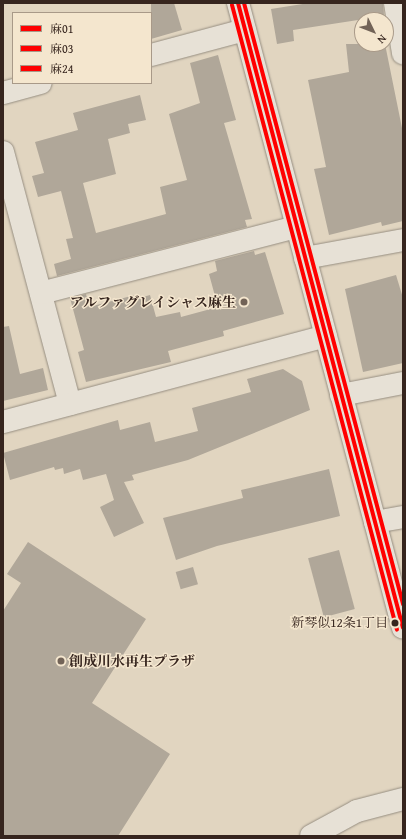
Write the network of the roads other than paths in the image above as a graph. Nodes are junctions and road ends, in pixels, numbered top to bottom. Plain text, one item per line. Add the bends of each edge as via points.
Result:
1 (238, 3) edge
2 (395, 3) edge
3 (245, 30) junction
4 (403, 53) edge
5 (152, 55) edge
6 (37, 84) edge
7 (3, 93) edge
8 (3, 152) edge
9 (297, 227) junction
10 (403, 240) edge
11 (305, 258) junction
12 (41, 293) junction
13 (326, 336) junction
14 (403, 382) edge
15 (341, 395) junction
16 (70, 404) junction
17 (3, 422) edge
18 (403, 517) edge
19 (375, 522) junction
20 (403, 628) edge
21 (403, 799) edge
22 (311, 836) edge

1 - 3 street
2 - 4 street
3 - 5 street
3 - 9 street
6 - 7 street
8 - 12 street
9 - 11 street
9 - 12 street
10 - 11 street
11 - 13 street
12 - 16 street
13 - 15 street
13 - 16 street
14 - 15 street
15 - 19 street
16 - 17 street
18 - 19 street
19 - 20 street
21 - 22 street via 357,811

